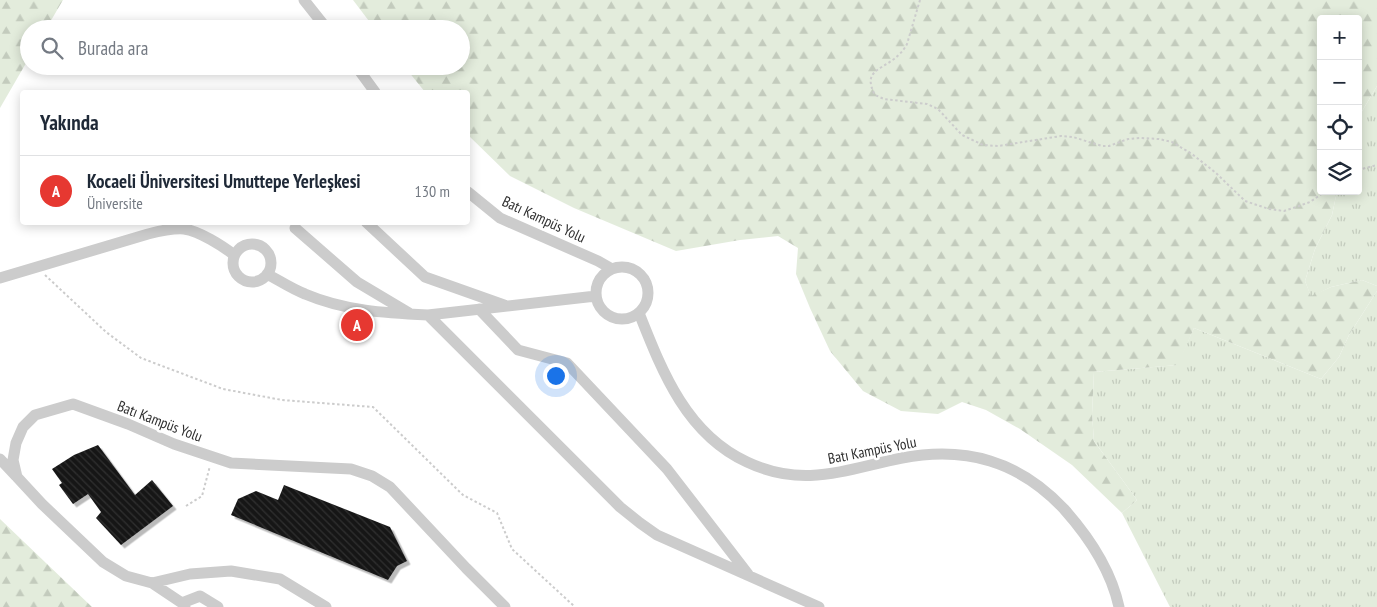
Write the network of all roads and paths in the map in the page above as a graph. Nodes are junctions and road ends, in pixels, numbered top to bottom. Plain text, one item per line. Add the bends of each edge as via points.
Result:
1 (304, 0) edge
2 (920, 0) edge
3 (320, 20) edge
4 (363, 75) edge
5 (374, 90) edge
6 (1377, 165) edge
7 (1362, 169) edge
8 (470, 194) edge
9 (1320, 195) edge
10 (369, 225) edge
11 (295, 228) dead end
12 (234, 255) junction
13 (36, 267) junction
14 (612, 269) junction
15 (267, 274) junction
16 (0, 278) edge
17 (596, 296) junction
18 (508, 306) junction
19 (478, 309) junction
20 (639, 313) junction
21 (410, 314) junction
22 (428, 315) junction
23 (213, 456) junction
24 (0, 459) edge
25 (17, 477) junction
26 (186, 506) dead end
27 (749, 576) junction
28 (152, 583) junction
29 (183, 605) edge
30 (218, 607) edge
31 (326, 607) edge
32 (505, 607) edge
33 (575, 607) edge
34 (819, 607) edge
35 (1119, 607) edge

1 - 3 lane
2 - 9 path via 903,51 871,77 875,95 884,100 926,104 938,109 962,135 983,144 998,146 1061,136 1073,136 1102,146 1140,138 1172,142 1216,173 1245,201 1268,209 1296,207
4 - 5 lane
6 - 7 path
8 - 14 lane, Batı Kampüs Yolu via 500,218
10 - 18 lane via 425,277
11 - 21 lane via 357,282
12 - 13 lane via 186,229 169,230
12 - 15 lane via 233,267 245,281 257,281
12 - 15 lane via 249,244 261,246 271,262
13 - 16 lane
13 - 33 path via 106,332 141,358 223,389 282,400 373,407 463,495 497,513 512,549
14 - 17 lane via 599,280
14 - 20 lane, Batı Kampüs Yolu via 630,268 644,278 649,295
15 - 21 lane via 305,294 338,306
17 - 18 lane
17 - 20 lane via 598,304 610,317 627,319
18 - 19 lane
19 - 22 lane
19 - 27 lane via 518,350 567,363 667,469
20 - 35 lane, Batı Kampüs Yolu via 655,353 685,411 731,453 763,468 799,476 857,469 936,453 976,457 997,463 1024,476 1070,516 1098,555
21 - 22 lane
22 - 27 lane via 640,524 657,535
23 - 25 lane, Batı Kampüs Yolu via 73,404 35,415 23,427 13,460
23 - 26 path via 202,496
23 - 32 lane, Batı Kampüs Yolu via 231,462 351,469 372,476 390,487
24 - 25 lane
25 - 28 lane via 102,562 126,576
27 - 34 lane
28 - 29 lane
28 - 31 lane via 190,574 231,571 280,579
29 - 30 lane via 200,596

